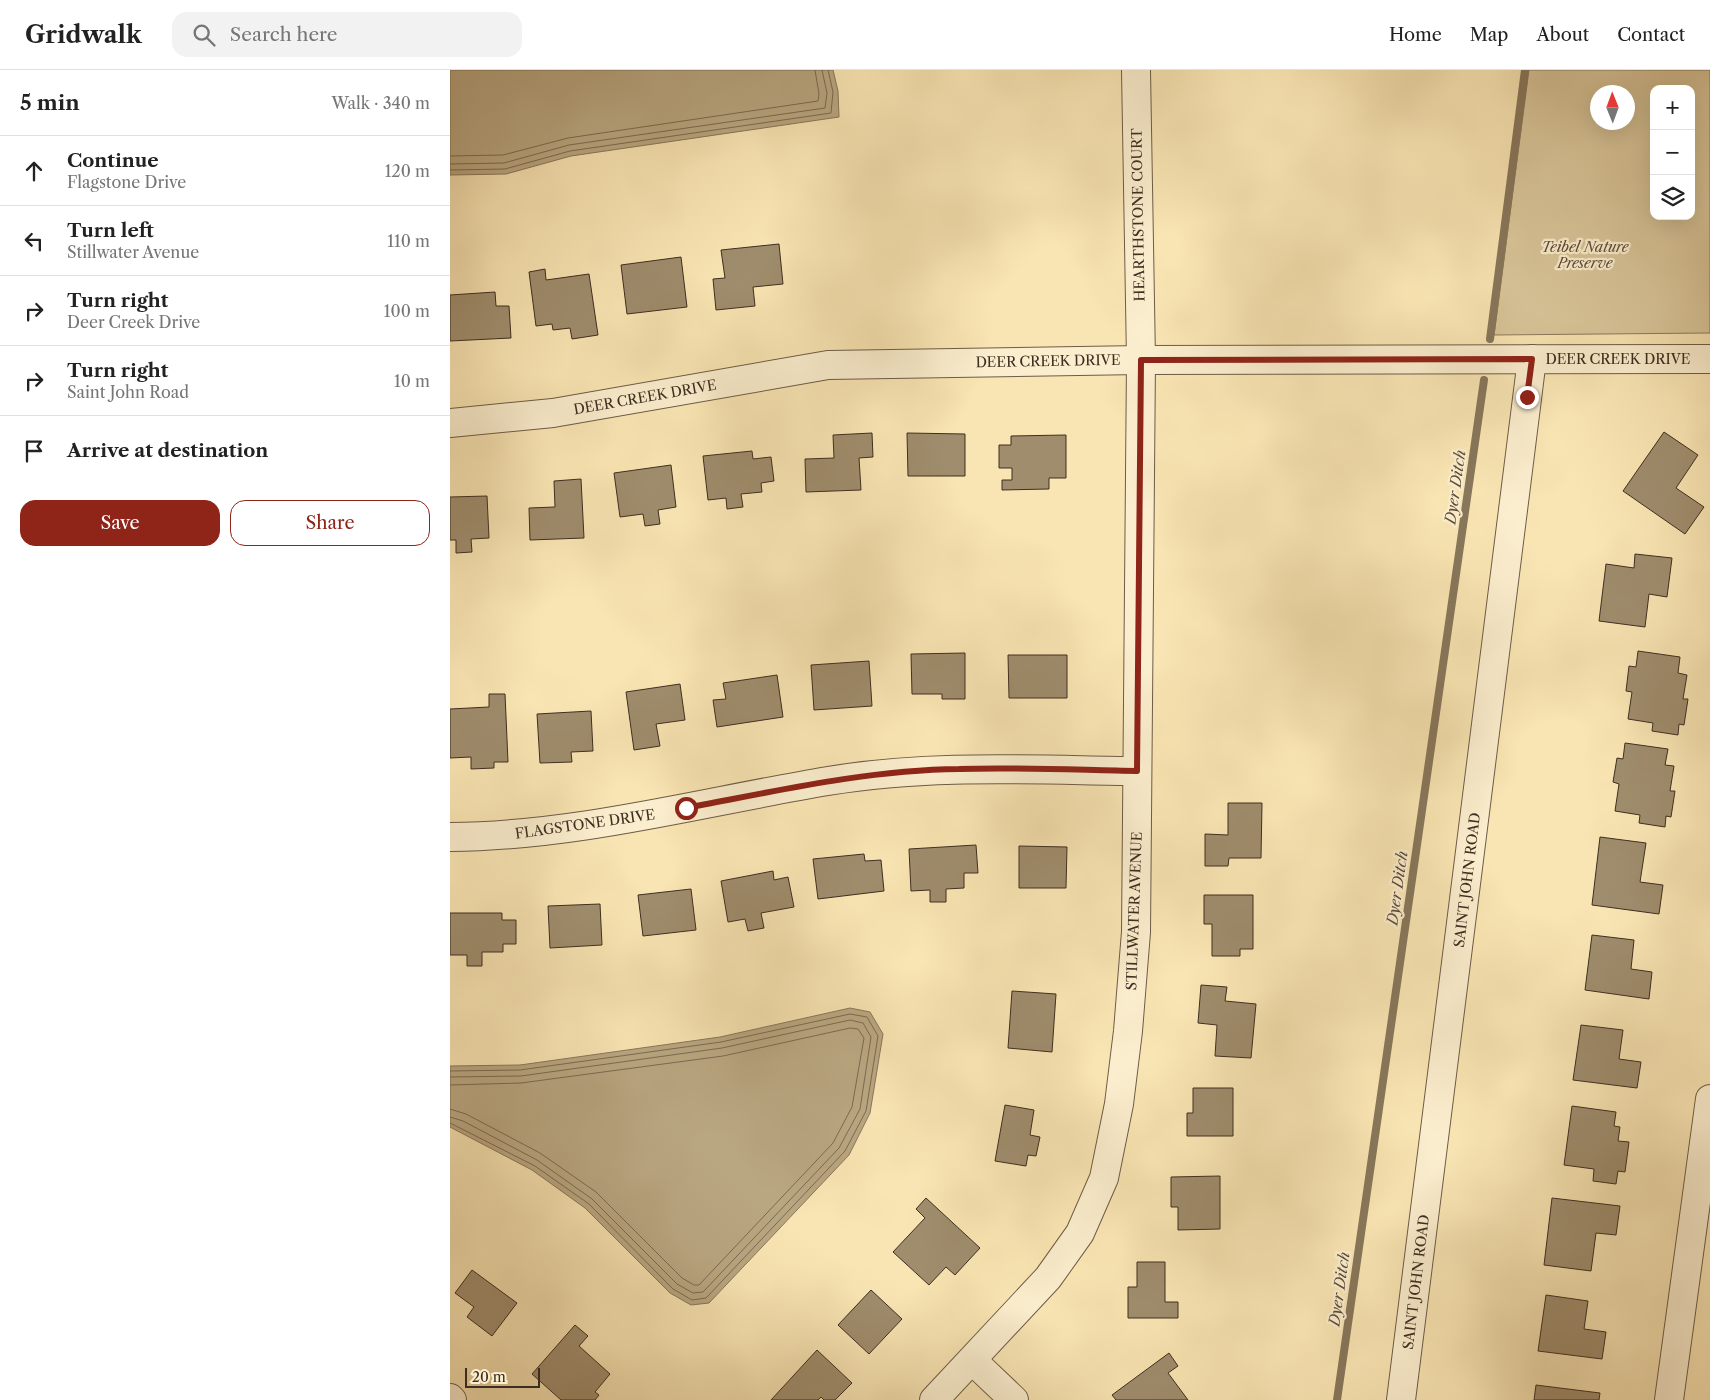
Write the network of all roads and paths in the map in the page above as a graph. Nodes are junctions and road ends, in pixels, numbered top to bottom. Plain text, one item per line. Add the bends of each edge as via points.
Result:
1 (1136, 70) edge
2 (1532, 359) junction
3 (1710, 359) edge
4 (1141, 360) junction
5 (450, 423) edge
6 (1137, 771) junction
7 (450, 837) edge
8 (1710, 1099) edge
9 (973, 1361) junction
10 (934, 1400) edge
11 (1014, 1400) edge
12 (1401, 1400) edge
13 (1669, 1400) edge

1 - 4 street, HEARTHSTONE COURT
2 - 3 street, DEER CREEK DRIVE
2 - 4 street, DEER CREEK DRIVE
2 - 12 street, SAINT JOHN ROAD
4 - 5 street, DEER CREEK DRIVE via 828,365 553,413
4 - 6 street, STILLWATER AVENUE
6 - 7 street, FLAGSTONE DRIVE via 958,768 899,773 829,781 556,831 495,837
6 - 9 street, STILLWATER AVENUE via 1136,932 1128,1031 1119,1104 1104,1178 1080,1233 1053,1271
8 - 13 street
9 - 10 street, STILLWATER AVENUE
9 - 11 street

